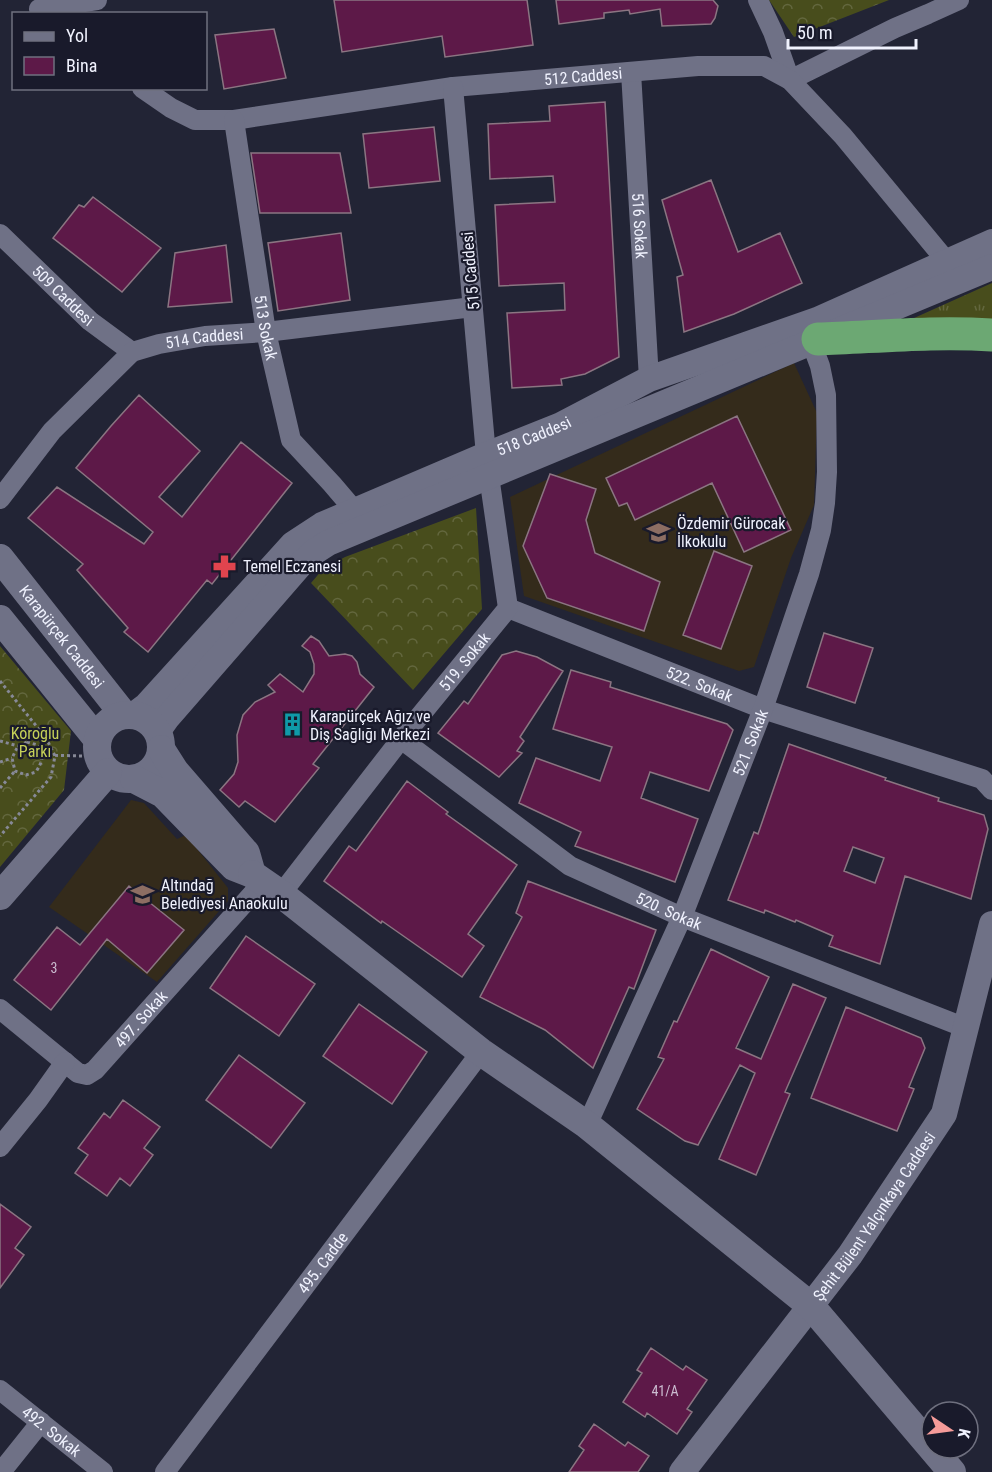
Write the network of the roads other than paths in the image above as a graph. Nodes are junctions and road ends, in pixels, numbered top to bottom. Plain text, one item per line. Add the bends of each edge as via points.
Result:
1 (97, 0) edge
2 (758, 0) edge
3 (959, 0) edge
4 (38, 7) edge
5 (631, 72) junction
6 (790, 80) junction
7 (453, 87) junction
8 (145, 90) edge
9 (234, 120) junction
10 (0, 234) edge
11 (992, 242) edge
12 (948, 262) junction
13 (992, 267) edge
14 (473, 307) junction
15 (266, 332) junction
16 (992, 336) edge
17 (814, 340) junction
18 (132, 352) junction
19 (649, 379) junction
20 (488, 465) junction
21 (0, 499) edge
22 (355, 511) junction
23 (0, 558) edge
24 (508, 608) junction
25 (0, 619) edge
26 (763, 709) junction
27 (129, 715) junction
28 (401, 739) junction
29 (159, 741) junction
30 (90, 747) junction
31 (121, 775) junction
32 (992, 790) edge
33 (266, 883) junction
34 (0, 896) edge
35 (682, 917) junction
36 (992, 924) edge
37 (0, 1009) edge
38 (966, 1028) junction
39 (481, 1052) junction
40 (65, 1062) junction
41 (587, 1125) junction
42 (0, 1147) edge
43 (811, 1306) junction
44 (0, 1390) edge
45 (41, 1422) junction
46 (1, 1472) edge
47 (103, 1472) edge
48 (165, 1472) edge
49 (682, 1472) edge
50 (952, 1472) edge

1 - 4 street
2 - 6 street
3 - 6 street
5 - 6 street, 512 Caddesi via 764,66
5 - 7 street, 512 Caddesi
5 - 19 street, 516 Sokak
6 - 12 street, 512 Caddesi via 843,136
7 - 9 street, 512 Caddesi
7 - 14 street, 515 Caddesi
8 - 9 street, 512 Caddesi via 195,120
9 - 15 street, 513 Sokak
10 - 18 street, 509 Caddesi via 90,321
11 - 12 street, 518 Caddesi
12 - 19 street, 518 Caddesi via 817,320
13 - 17 street, 518 Caddesi
14 - 15 street, 514 Caddesi
14 - 20 street, 515 Caddesi
15 - 18 street, 514 Caddesi via 205,336
15 - 22 street, 513 Sokak via 291,440
16 - 17 highway via 906,334
17 - 20 street, 518 Caddesi
17 - 26 street, 521. Sokak via 826,395 825,503 809,574
18 - 21 street, 514 Caddesi via 52,431
19 - 20 street, 518 Caddesi
20 - 22 street, 518 Caddesi
20 - 24 street
20 - 29 street, 518 Caddesi via 314,552 167,718
22 - 27 street, 518 Caddesi via 322,525 293,544 146,706
23 - 27 main road, Karapürçek Caddesi
24 - 26 street, 522. Sokak
24 - 28 street, 519. Sokak
25 - 30 main road
26 - 32 street, 522. Sokak via 982,779
26 - 35 street, 521. Sokak
27 - 29 main road via 148,721
27 - 30 main road via 109,722
28 - 33 street, 519. Sokak
28 - 35 street, 520. Sokak via 570,866
29 - 31 main road via 159,759 145,776
29 - 33 main road via 175,771 246,853
30 - 31 main road via 97,750 105,769
31 - 33 main road via 163,794 234,867
31 - 34 main road
33 - 39 main road
33 - 40 street, 497. Sokak via 95,1070 78,1073
35 - 38 street, 520. Sokak
35 - 41 street, 521. Sokak
36 - 38 street, Şehit Bülent Yalçınkaya Caddesi
37 - 40 street, 497. Sokak
38 - 43 street, Şehit Bülent Yalçınkaya Caddesi via 944,1114 850,1255
39 - 41 main road
39 - 48 street, 495. Cadde
40 - 42 street
41 - 43 main road
43 - 49 street, Şehit Bülent Yalçınkaya Caddesi
43 - 50 main road
44 - 45 street, 492. Sokak
45 - 46 street
45 - 47 street, 492. Sokak

